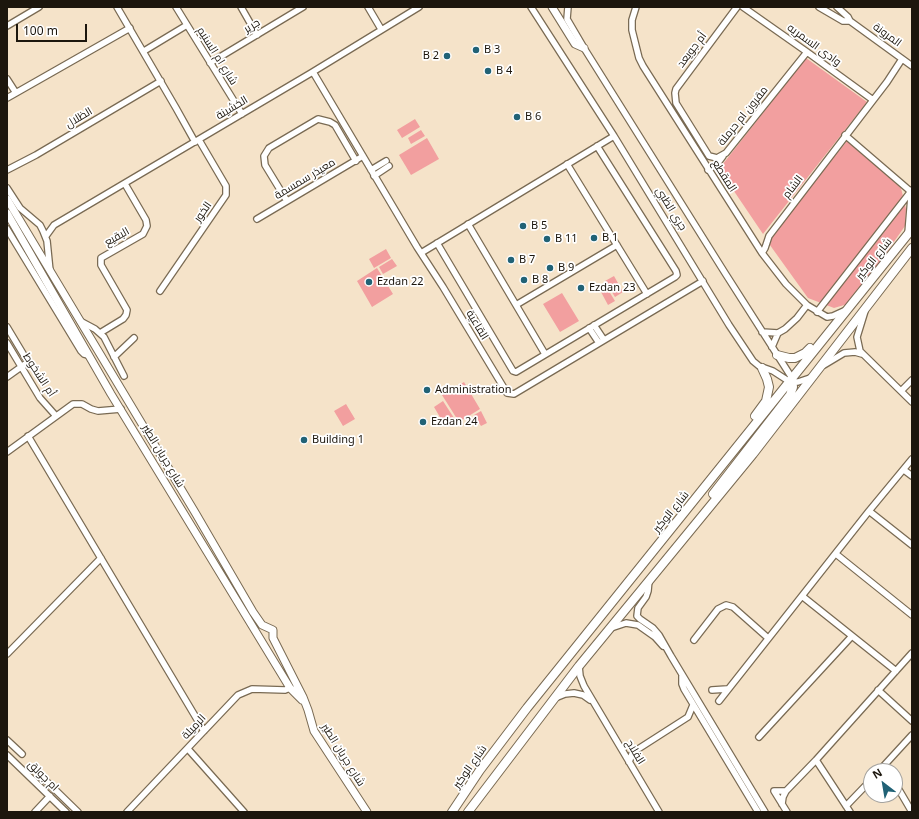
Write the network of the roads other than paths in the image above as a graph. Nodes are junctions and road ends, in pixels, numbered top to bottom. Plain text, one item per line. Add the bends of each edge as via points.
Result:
1 (39, 7) edge
2 (117, 7) edge
3 (176, 7) edge
4 (240, 7) edge
5 (304, 7) edge
6 (368, 7) edge
7 (419, 7) edge
8 (531, 7) edge
9 (552, 7) edge
10 (568, 7) edge
11 (642, 7) edge
12 (737, 7) edge
13 (743, 7) edge
14 (819, 7) edge
15 (837, 7) edge
16 (635, 8) edge
17 (850, 21) junction
18 (187, 25) junction
19 (7, 26) edge
20 (130, 28) junction
21 (381, 29) junction
22 (257, 34) junction
23 (584, 48) junction
24 (144, 51) junction
25 (807, 52) junction
26 (902, 59) junction
27 (210, 62) junction
28 (912, 66) edge
29 (313, 72) junction
30 (7, 79) edge
31 (160, 81) junction
32 (16, 93) junction
33 (7, 98) edge
34 (873, 100) junction
35 (679, 108) joint
36 (242, 114) junction
37 (845, 135) junction
38 (614, 136) junction
39 (197, 141) junction
40 (597, 146) junction
41 (724, 155) junction
42 (364, 156) junction
43 (356, 161) junction
44 (388, 164) dead end
45 (567, 164) junction
46 (7, 170) edge
47 (708, 170) junction
48 (373, 173) junction
49 (124, 184) junction
50 (7, 188) edge
51 (911, 192) edge
52 (7, 199) edge
53 (288, 201) junction
54 (7, 213) edge
55 (257, 219) dead end
56 (468, 224) junction
57 (40, 225) junction
58 (54, 225) junction
59 (7, 229) edge
60 (910, 232) edge
61 (46, 236) junction
62 (437, 243) junction
63 (617, 245) junction
64 (912, 248) edge
65 (421, 253) junction
66 (762, 253) junction
67 (51, 273) junction
68 (703, 281) junction
69 (160, 291) dead end
70 (647, 294) junction
71 (516, 305) junction
72 (807, 305) junction
73 (867, 305) junction
74 (57, 307) junction
75 (846, 310) junction
76 (817, 312) junction
77 (80, 320) junction
78 (7, 327) edge
79 (592, 327) junction
80 (762, 332) junction
81 (100, 333) junction
82 (778, 333) junction
83 (825, 337) junction
84 (134, 338) dead end
85 (601, 342) junction
86 (7, 343) edge
87 (774, 351) junction
88 (545, 354) junction
89 (862, 354) junction
90 (114, 357) junction
91 (22, 367) junction
92 (762, 368) junction
93 (819, 370) junction
94 (124, 376) dead end
95 (7, 377) edge
96 (792, 380) junction
97 (912, 380) edge
98 (901, 391) junction
99 (912, 402) edge
100 (121, 409) junction
101 (56, 416) junction
102 (749, 432) junction
103 (28, 436) junction
104 (7, 452) edge
105 (912, 459) edge
106 (904, 470) junction
107 (912, 476) edge
108 (869, 511) junction
109 (682, 539) junction
110 (912, 545) edge
111 (836, 554) junction
112 (101, 558) junction
113 (649, 580) junction
114 (802, 596) junction
115 (912, 616) edge
116 (268, 627) junction
117 (608, 629) junction
118 (258, 634) junction
119 (852, 636) junction
120 (768, 638) junction
121 (694, 640) dead end
122 (912, 653) edge
123 (7, 654) edge
124 (671, 656) junction
125 (579, 666) junction
126 (896, 671) junction
127 (682, 676) junction
128 (294, 681) junction
129 (290, 688) junction
130 (727, 689) junction
131 (712, 690) dead end
132 (878, 690) junction
133 (554, 698) junction
134 (719, 701) dead end
135 (593, 703) junction
136 (693, 705) junction
137 (307, 706) junction
138 (688, 717) junction
139 (701, 719) junction
140 (912, 721) edge
141 (204, 731) junction
142 (912, 736) edge
143 (759, 737) dead end
144 (7, 740) edge
145 (718, 747) junction
146 (188, 749) junction
147 (728, 751) junction
148 (22, 754) dead end
149 (7, 755) edge
150 (816, 760) junction
151 (629, 762) junction
152 (889, 763) edge
153 (40, 775) dead end
154 (863, 788) edge
155 (786, 791) junction
156 (50, 796) junction
157 (903, 797) edge
158 (782, 804) junction
159 (846, 806) junction
160 (762, 811) edge
161 (35, 812) edge
162 (66, 812) edge
163 (78, 812) edge
164 (127, 812) edge
165 (244, 812) edge
166 (367, 812) edge
167 (452, 812) edge
168 (468, 812) edge
169 (659, 812) edge
170 (787, 812) edge
171 (850, 812) edge
172 (912, 812) edge

1 - 19 street
2 - 20 street, الخور
3 - 18 street, شارع ام السنيم
4 - 22 street
5 - 22 street, جرير
6 - 21 street
7 - 21 street, الخشينة
8 - 38 street, جري الظبي
9 - 23 street, جري الظبي via 575,44
10 - 23 street, جري الظبي via 567,19
11 - 16 street
12 - 35 street, أم جويعد via 676,89 675,100
13 - 25 street, وادى السمريه
14 - 17 street, المرونة via 843,21
15 - 17 street, المرونة
16 - 47 street, المقطع via 632,30 639,58
17 - 26 street, المرونة
18 - 24 street
18 - 27 street, شارع ام السنيم
20 - 24 street, الخور
20 - 32 street
21 - 29 street, الخشينة
22 - 27 street, جرير
23 - 80 street, جري الظبي
24 - 31 street, الخور
25 - 34 street, وادى السمريه
25 - 41 street, مقرون ام حرملة
26 - 28 street, المرونة
26 - 34 street, الشام
27 - 36 street, شارع ام السنيم
29 - 36 street, الخشينة
29 - 42 street, القاعية
30 - 32 street
31 - 39 street, الخور
31 - 46 street, الظلال via 36,156
32 - 33 street
34 - 37 street, الشام
35 - 41 street, مقرون ام حرملة via 708,154 715,158
36 - 39 street, الخشينة
37 - 51 street
37 - 66 street, الشام via 769,236
38 - 40 street
38 - 68 street, جري الظبي
39 - 49 street, الخشينة
39 - 69 street, الخور via 226,186 226,195
40 - 45 street
40 - 70 street via 677,272 675,277
41 - 47 street
42 - 43 street, معيذر سمسمة
42 - 48 street, القاعية
43 - 53 street, معيذر سمسمة
43 - 53 street via 335,125 318,119 269,148 264,156 265,165
44 - 48 street
45 - 56 street
45 - 63 street
47 - 66 street, المقطع
48 - 65 street, القاعية
49 - 58 street, الخشينة
49 - 81 street, البقيع via 146,220 147,226 143,234 103,256 100,263 126,307 126,313 124,318
50 - 57 street, شارع جريان الطير via 20,208
51 - 60 street
51 - 76 street
52 - 67 street, شارع جريان الطير
53 - 55 street, معيذر سمسمة
54 - 74 street, شارع جريان الطير
56 - 62 street
56 - 71 street
57 - 58 street
57 - 61 street, شارع جريان الطير
58 - 61 street, الخشينة
59 - 74 street
60 - 75 main road, شارع الوكير
61 - 67 street, شارع جريان الطير
62 - 65 street
62 - 88 street via 513,371 517,372
63 - 70 street
63 - 71 street
64 - 73 main road, شارع الوكير
65 - 85 street, القاعية via 507,393 514,394
66 - 72 street, المقطع via 782,280
67 - 77 street, شارع جريان الطير
68 - 85 street, القاعية
68 - 92 street, جري الظبي via 748,354
70 - 79 street
71 - 88 street
72 - 76 street, المقطع
72 - 82 street via 792,324
73 - 89 street via 857,337
73 - 93 main road, شارع الوكير
74 - 100 street, شارع جريان الطير
75 - 76 street, المقطع via 829,317
75 - 83 main road, شارع الوكير
77 - 81 street
77 - 116 street, شارع جريان الطير via 253,612 262,625
78 - 91 street, أم الشخوط via 28,362
79 - 85 street
79 - 88 street
80 - 82 street
80 - 87 street, جري الظبي
81 - 90 street
82 - 87 street
83 - 87 main road via 819,338 800,357 789,358
83 - 96 main road, شارع الوكير
84 - 90 street
86 - 91 street, أم الشخوط
87 - 96 street, جري الظبي
89 - 93 street via 844,353
89 - 98 street
90 - 94 street
91 - 95 street
91 - 101 street, أم الشخوط via 41,400
92 - 96 street, جري الظبي
92 - 102 main road via 768,383 768,394 749,426
93 - 96 street via 802,382
93 - 109 main road, شارع الوكير
96 - 102 main road, شارع الوكير
96 - 109 main road via 790,395 694,517
97 - 98 street
98 - 99 street
100 - 101 street via 98,411 76,403
100 - 118 street, شارع جريان الطير
101 - 103 street
102 - 167 main road, شارع الوكير via 527,708
103 - 104 street
103 - 112 street
105 - 106 street
106 - 107 street
106 - 108 street
108 - 110 street
108 - 111 street
109 - 113 main road, شارع الوكير
111 - 114 street
111 - 115 street
112 - 123 street
112 - 141 street
113 - 117 main road, شارع الوكير
113 - 124 street via 646,597 638,608 637,616 659,635
114 - 119 street
114 - 120 street
116 - 118 street
116 - 128 street, شارع جريان الطير via 273,630 273,638
117 - 124 street via 626,623 638,625 655,637
117 - 125 main road, شارع الوكير
118 - 129 street, شارع جريان الطير
119 - 126 street
119 - 143 street
120 - 121 street via 733,607 726,605 718,609
120 - 130 street
122 - 126 street
124 - 127 street
125 - 133 main road, شارع الوكير
125 - 135 street, الفلاح via 582,682
126 - 132 street
127 - 136 street via 682,684
127 - 147 street
128 - 129 street
128 - 137 street, شارع جريان الطير
129 - 137 street, شارع جريان الطير
129 - 141 street, الرميلة via 252,689 241,693
130 - 131 street
130 - 134 street
132 - 140 street
132 - 150 street
133 - 135 street, الفلاح via 574,693 583,695
133 - 168 main road, شارع الوكير
135 - 151 street, الفلاح
136 - 138 street
136 - 139 street
137 - 166 street, شارع جريان الطير via 314,731
138 - 139 street
138 - 151 street via 635,751
139 - 145 street
141 - 146 street, الرميلة
142 - 152 street
144 - 148 street
145 - 147 street
145 - 160 street
146 - 164 street, الرميلة
146 - 165 street
147 - 160 street
149 - 156 street, ام جولق
150 - 155 street
150 - 159 street
151 - 169 street, الفلاح
153 - 163 street
154 - 159 street
155 - 158 street
155 - 158 street via 774,792
156 - 161 street
156 - 162 street, ام جولق
157 - 172 street
158 - 170 street
159 - 171 street

